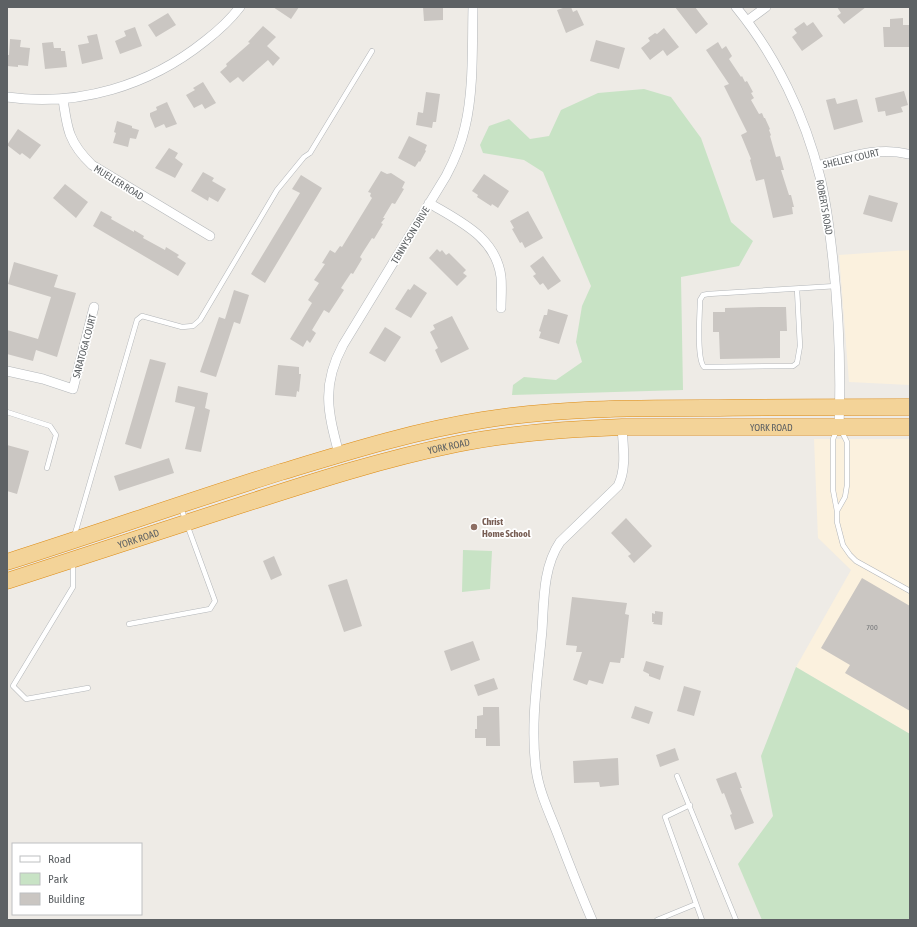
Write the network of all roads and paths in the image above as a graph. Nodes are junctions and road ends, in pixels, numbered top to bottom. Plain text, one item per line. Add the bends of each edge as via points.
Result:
1 (240, 7) edge
2 (473, 7) edge
3 (736, 7) edge
4 (766, 7) edge
5 (747, 21) junction
6 (372, 51) dead end
7 (7, 97) edge
8 (63, 99) junction
9 (908, 154) dead end
10 (817, 166) junction
11 (429, 203) junction
12 (210, 236) dead end
13 (836, 286) junction
14 (797, 288) junction
15 (94, 307) dead end
16 (501, 308) dead end
17 (7, 371) edge
18 (840, 407) junction
19 (910, 407) edge
20 (7, 412) edge
21 (622, 427) junction
22 (839, 427) junction
23 (910, 427) edge
24 (339, 454) junction
25 (47, 468) dead end
26 (179, 505) junction
27 (837, 511) junction
28 (186, 523) junction
29 (73, 540) junction
30 (73, 560) junction
31 (7, 562) edge
32 (7, 581) edge
33 (910, 591) edge
34 (128, 624) dead end
35 (88, 688) dead end
36 (677, 776) dead end
37 (690, 805) junction
38 (696, 904) junction
39 (592, 920) edge
40 (657, 920) edge
41 (702, 920) edge
42 (736, 920) edge

1 - 8 street via 217,31 193,50 143,80 99,94
2 - 11 street, TENNYSON DRIVE via 470,100 465,126 452,164
3 - 5 street, ROBERTS ROAD
4 - 5 street
5 - 10 street, ROBERTS ROAD via 789,92
6 - 29 lane via 310,153 277,190 200,320 193,326 182,327 142,316 137,320
7 - 8 street
8 - 12 street, MUELLER ROAD via 67,126 80,154 92,165
9 - 10 street, SHELLEY COURT via 872,152
10 - 13 street, ROBERTS ROAD via 825,202
11 - 16 street via 469,226 487,244 499,267
11 - 24 street, TENNYSON DRIVE via 342,345 332,369 328,398 330,419
13 - 14 lane
13 - 18 street, ROBERTS ROAD
14 - 14 lane via 703,295 700,300 701,364 704,367 793,366 797,363 800,346
15 - 17 street, SARATOGA COURT via 73,389
18 - 19 highway, YORK ROAD
18 - 22 street, ROBERTS ROAD
18 - 24 highway, YORK ROAD via 575,410 451,425
20 - 25 lane via 50,426 56,435
21 - 22 highway, YORK ROAD
21 - 28 highway, YORK ROAD via 576,428 459,443 317,480
21 - 39 street via 623,468 618,486 560,542 549,562 534,710 536,770 545,803
22 - 23 highway, YORK ROAD
22 - 27 lane via 832,439 833,490
22 - 27 lane via 847,442 847,485 845,497
24 - 26 highway, YORK ROAD
26 - 28 lane
26 - 29 highway, YORK ROAD
27 - 33 lane via 839,534 850,555 856,561
28 - 30 highway, YORK ROAD
28 - 34 lane via 215,601 210,608
29 - 31 highway, YORK ROAD
30 - 32 highway, YORK ROAD
30 - 35 lane via 73,587 13,686 26,699
36 - 37 lane
37 - 38 lane via 665,817
37 - 42 lane
38 - 40 lane
38 - 41 lane

